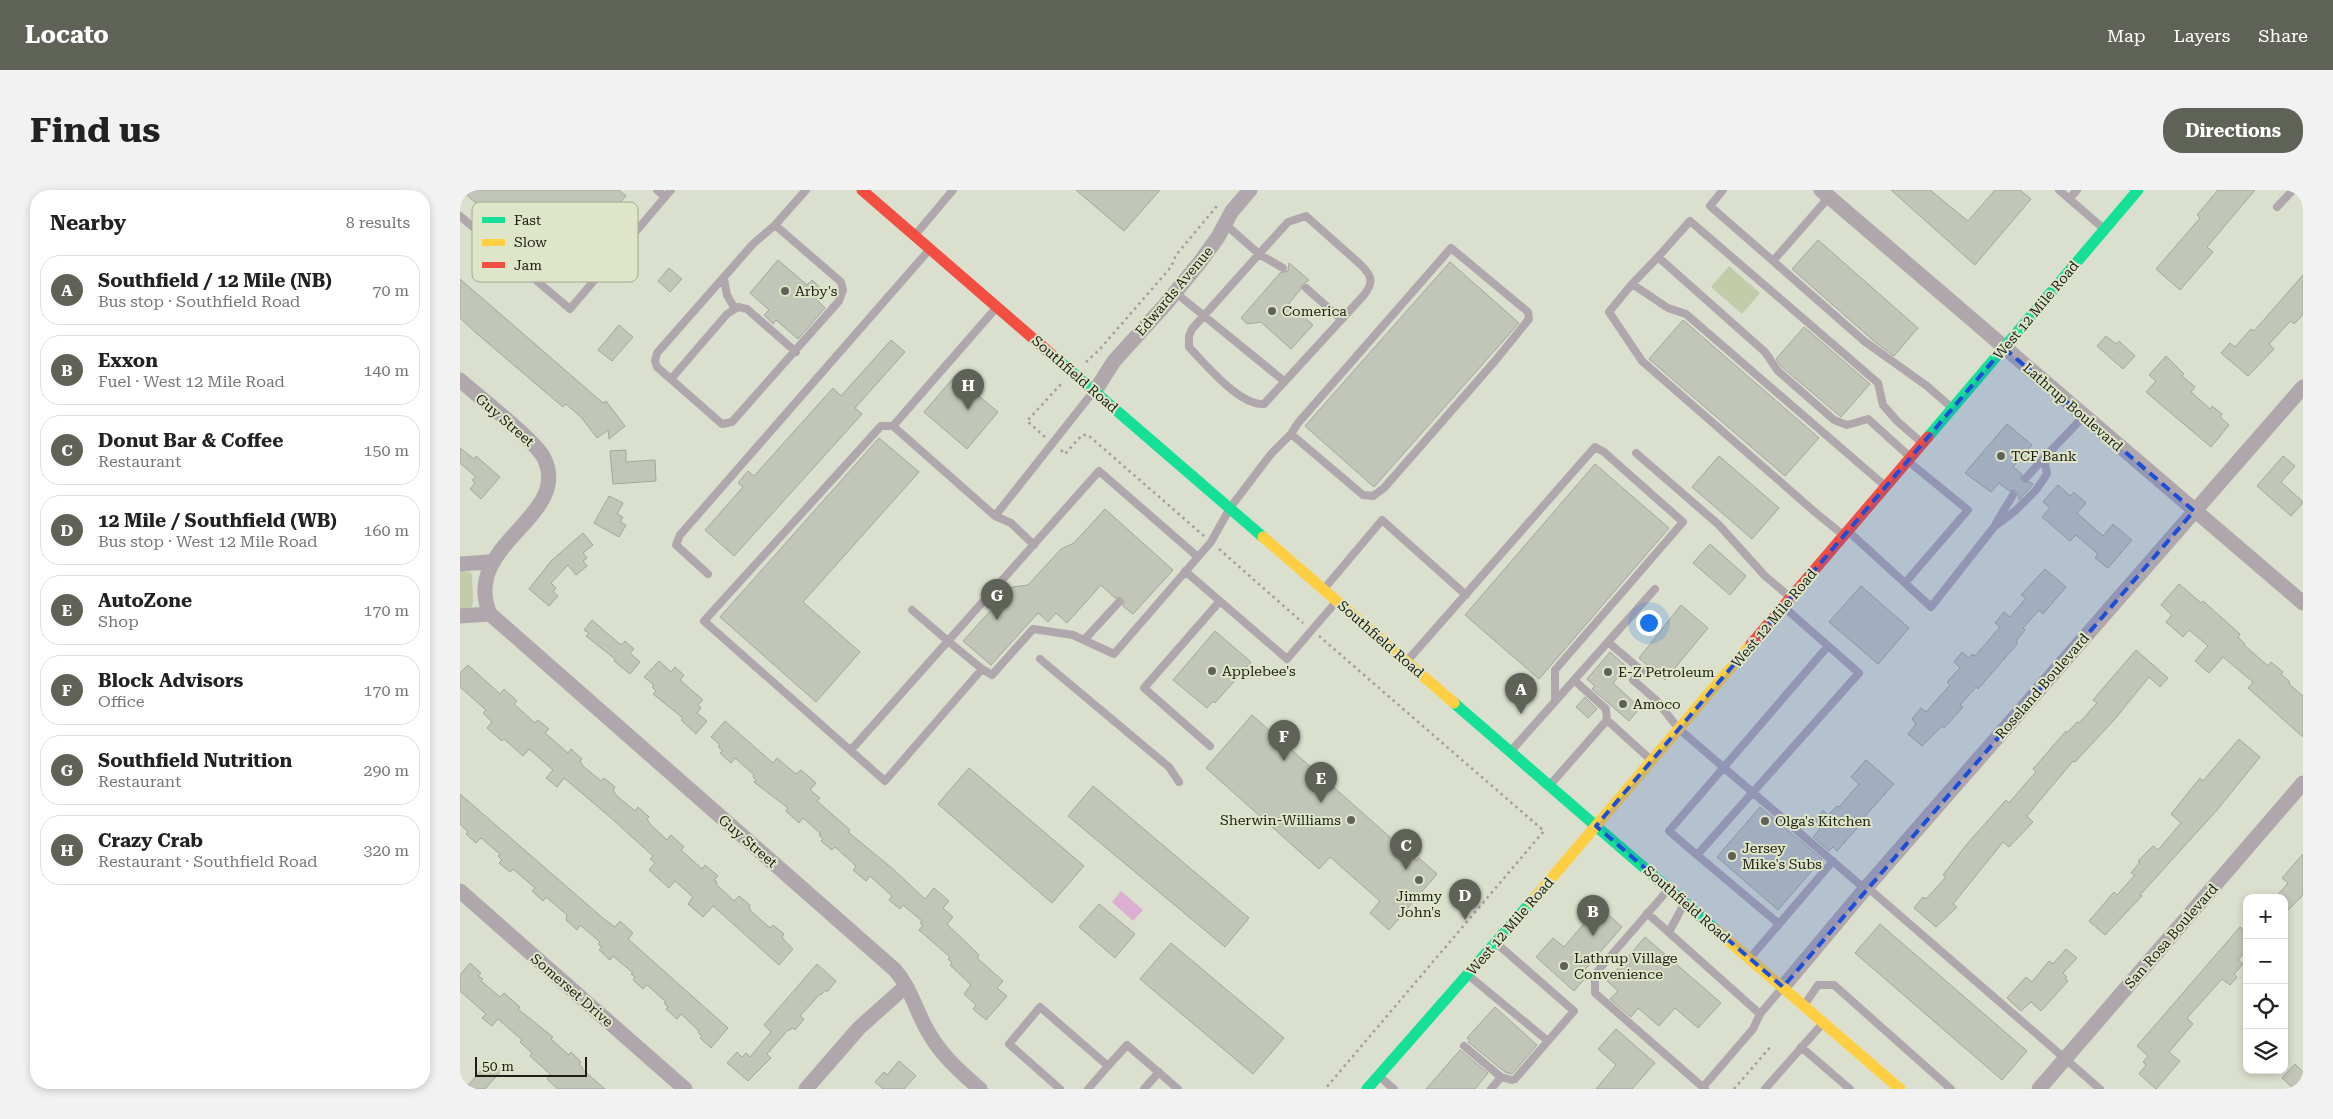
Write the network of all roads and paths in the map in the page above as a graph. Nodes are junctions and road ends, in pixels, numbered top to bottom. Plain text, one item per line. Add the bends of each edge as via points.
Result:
1 (657, 190) edge
2 (671, 190) edge
3 (806, 190) edge
4 (862, 190) edge
5 (953, 190) edge
6 (1250, 190) edge
7 (1723, 190) edge
8 (2059, 190) edge
9 (2077, 190) edge
10 (2138, 190) edge
11 (2293, 190) edge
12 (1825, 193) edge
13 (665, 197) junction
14 (2069, 199) junction
15 (1222, 200) dead end
16 (2277, 207) dead end
17 (460, 216) edge
18 (1225, 224) junction
19 (775, 225) junction
20 (472, 226) edge
21 (638, 229) edge
22 (2104, 229) junction
23 (914, 235) junction
24 (930, 248) junction
25 (1259, 254) junction
26 (1658, 257) junction
27 (1773, 261) junction
28 (1283, 268) dead end
29 (724, 279) junction
30 (538, 282) edge
31 (593, 282) edge
32 (1632, 284) junction
33 (1306, 288) dead end
34 (1176, 293) junction
35 (998, 307) junction
36 (735, 309) junction
37 (1204, 315) junction
38 (1341, 319) junction
39 (2004, 348) junction
40 (1099, 350) dead end
41 (796, 352) junction
42 (671, 379) junction
43 (460, 380) edge
44 (1284, 381) junction
45 (2303, 387) edge
46 (1094, 391) junction
47 (1052, 392) dead end
48 (1952, 408) junction
49 (2084, 416) junction
50 (893, 426) junction
51 (1291, 434) junction
52 (1046, 437) dead end
53 (1922, 443) junction
54 (1063, 452) dead end
55 (1636, 453) dead end
56 (1909, 458) junction
57 (2044, 458) junction
58 (2026, 478) dead end
59 (1885, 486) junction
60 (2013, 495) dead end
61 (1230, 508) junction
62 (2194, 511) junction
63 (995, 516) junction
64 (1994, 527) junction
65 (1845, 533) junction
66 (1210, 542) junction
67 (1034, 545) junction
68 (1198, 557) junction
69 (488, 562) junction
70 (460, 564) edge
71 (1186, 571) junction
72 (708, 574) dead end
73 (1905, 583) junction
74 (1324, 589) junction
75 (1655, 589) dead end
76 (1466, 595) junction
77 (1220, 601) junction
78 (1338, 601) junction
79 (1119, 602) dead end
80 (1787, 603) junction
81 (2303, 603) edge
82 (912, 610) dead end
83 (490, 614) junction
84 (460, 616) edge
85 (1300, 620) dead end
86 (1084, 640) junction
87 (1323, 640) dead end
88 (948, 641) junction
89 (1608, 642) junction
90 (1828, 646) junction
91 (1040, 660) dead end
92 (1407, 662) junction
93 (982, 669) junction
94 (1574, 680) junction
95 (1555, 701) junction
96 (1607, 720) junction
97 (1679, 729) junction
98 (1210, 746) dead end
99 (851, 750) junction
100 (1511, 751) junction
101 (1651, 761) junction
102 (1723, 767) junction
103 (1179, 782) dead end
104 (2303, 783) edge
105 (1550, 785) junction
106 (1752, 792) junction
107 (1596, 826) junction
108 (1697, 855) junction
109 (1833, 861) junction
110 (1669, 888) junction
111 (1866, 888) junction
112 (460, 892) edge
113 (1685, 902) junction
114 (1648, 913) junction
115 (1779, 924) junction
116 (1669, 932) junction
117 (1496, 942) junction
118 (1750, 958) junction
119 (1468, 974) junction
120 (906, 986) junction
121 (1783, 987) junction
122 (1804, 1005) junction
123 (1760, 1014) junction
124 (1823, 1022) junction
125 (1548, 1041) junction
126 (1772, 1045) dead end
127 (1464, 1046) dead end
128 (1801, 1047) junction
129 (2065, 1058) junction
130 (1108, 1066) junction
131 (1159, 1072) junction
132 (1378, 1076) junction
133 (1501, 1077) junction
134 (1704, 1088) edge
135 (684, 1089) edge
136 (806, 1089) edge
137 (980, 1089) edge
138 (1060, 1089) edge
139 (1088, 1089) edge
140 (1144, 1089) edge
141 (1178, 1089) edge
142 (1325, 1089) edge
143 (1367, 1089) edge
144 (1394, 1089) edge
145 (1491, 1089) edge
146 (1734, 1089) edge
147 (1765, 1089) edge
148 (1850, 1089) edge
149 (1900, 1089) edge
150 (1951, 1089) edge
151 (2039, 1089) edge
152 (2100, 1089) edge

1 - 13 lane
2 - 13 lane
3 - 19 lane
4 - 23 main road, Southfield Road
5 - 23 lane
6 - 18 street, Edwards Avenue
7 - 27 lane via 1710,206
8 - 14 lane
9 - 14 lane
10 - 22 main road, West 12 Mile Road
11 - 16 lane
12 - 27 lane
12 - 39 street, Lathrup Boulevard
13 - 21 lane
14 - 22 lane
15 - 40 path via 1176,255 1171,267
17 - 20 lane
18 - 25 lane
18 - 34 street, Edwards Avenue
19 - 29 lane
19 - 41 lane via 843,287 839,302
22 - 39 main road, West 12 Mile Road
23 - 24 main road, Southfield Road
24 - 35 main road, Southfield Road
24 - 72 lane via 680,536 676,545
25 - 28 lane
25 - 37 lane
25 - 38 lane via 1288,222 1306,216 1370,274 1370,288
26 - 32 lane
26 - 53 lane via 1690,220 1878,383 1883,405
26 - 56 lane via 1834,420 1847,425 1868,419
27 - 48 lane via 1864,341
29 - 36 lane via 727,296
29 - 42 lane via 657,353 655,361 658,367
30 - 31 lane via 570,309
32 - 59 lane via 1668,308 1686,314
32 - 65 lane via 1609,312 1642,361 1816,514
33 - 38 lane
34 - 37 lane
34 - 46 street, Edwards Avenue via 1114,360
35 - 46 main road, Southfield Road
35 - 50 lane
36 - 41 lane via 747,309
36 - 42 lane via 727,314
37 - 44 lane
37 - 44 lane via 1189,336 1189,347 1207,368 1239,395 1256,405 1264,404
38 - 44 lane
39 - 48 main road, West 12 Mile Road
39 - 49 street, Lathrup Boulevard
41 - 42 lane via 728,424 722,424
43 - 69 street, Guy Street via 538,449 546,466 547,483 539,503
45 - 62 street, Roseland Boulevard
46 - 61 main road, Southfield Road
46 - 63 lane
47 - 52 path via 1027,421
48 - 53 main road, West 12 Mile Road
49 - 57 lane
49 - 62 street, Lathrup Boulevard
50 - 63 lane
50 - 99 lane via 881,426 704,621
51 - 51 lane via 1451,248 1528,312 1530,319 1495,362 1384,488 1373,496 1363,495
51 - 61 lane via 1271,454
53 - 56 main road, West 12 Mile Road
54 - 66 path via 1065,454 1082,434 1088,435
55 - 80 lane via 1719,526
56 - 59 main road, West 12 Mile Road
56 - 73 lane via 1968,510
57 - 58 lane
57 - 64 lane via 2047,474 2036,490
59 - 65 main road, West 12 Mile Road
60 - 64 lane
61 - 66 lane
61 - 74 main road, Southfield Road
62 - 81 street, Lathrup Boulevard
62 - 111 street, Roseland Boulevard
63 - 67 lane via 1011,523
64 - 73 lane via 1931,607
65 - 73 lane
65 - 80 main road, West 12 Mile Road
66 - 68 lane
66 - 85 path
67 - 68 lane via 1099,471
67 - 88 lane
68 - 71 lane
69 - 70 street
69 - 83 street, Guy Street via 482,584 483,598
71 - 77 lane
71 - 86 lane via 1114,654
74 - 76 lane via 1382,520
74 - 78 main road, Southfield Road
75 - 89 lane
76 - 92 lane
76 - 95 lane via 1594,447 1604,452 1683,522 1555,670
77 - 78 lane via 1287,659
77 - 98 lane via 1144,688
78 - 92 main road, Southfield Road
79 - 86 lane
80 - 90 lane
80 - 97 main road, West 12 Mile Road
82 - 88 lane
83 - 84 street
83 - 120 street, Guy Street via 888,963
86 - 93 lane via 1073,635 1033,629 992,675
87 - 142 path via 1544,832
88 - 93 lane
88 - 99 lane
89 - 94 lane
89 - 97 lane via 1642,670 1633,680 1656,700
90 - 102 lane
90 - 106 lane via 1859,673
91 - 103 lane via 1168,766
92 - 100 main road, Southfield Road
93 - 99 lane via 885,781
94 - 95 lane
94 - 96 lane via 1606,709
95 - 100 lane
96 - 101 lane
96 - 105 lane
97 - 101 main road, West 12 Mile Road
97 - 102 lane
100 - 105 main road, Southfield Road
101 - 107 main road, West 12 Mile Road
102 - 106 lane
102 - 108 lane via 1669,831
104 - 129 street, San Rosa Boulevard
105 - 107 main road, Southfield Road
106 - 108 lane
106 - 109 lane
107 - 110 main road, Southfield Road
107 - 117 main road, West 12 Mile Road
108 - 115 lane
109 - 111 lane
109 - 115 lane
110 - 113 main road, Southfield Road
110 - 114 lane
111 - 121 street, Roseland Boulevard
111 - 129 lane
112 - 135 street, Somerset Drive
113 - 116 lane
113 - 118 main road, Southfield Road
114 - 116 lane
114 - 134 lane via 1595,974 1595,993
115 - 118 lane
116 - 123 lane
117 - 119 main road, West 12 Mile Road
117 - 125 lane via 1574,1012
118 - 121 main road, Southfield Road
119 - 125 lane
119 - 132 main road, West 12 Mile Road
120 - 136 street via 859,1028
120 - 137 street, Guy Street via 935,1044 946,1059
121 - 122 main road, Southfield Road
121 - 123 lane
122 - 124 main road, Southfield Road
122 - 150 lane via 1818,985 1834,985
123 - 134 lane via 1753,1029
124 - 128 lane
124 - 149 main road, Southfield Road
125 - 133 lane via 1515,1079
126 - 146 path
127 - 133 lane
128 - 147 lane
128 - 148 lane
129 - 151 street, San Rosa Boulevard
129 - 152 lane
130 - 131 lane via 1127,1045
130 - 138 lane via 1040,1007 1009,1044
130 - 139 lane
131 - 140 lane
131 - 141 lane
132 - 143 main road, West 12 Mile Road
132 - 144 lane
133 - 145 lane

